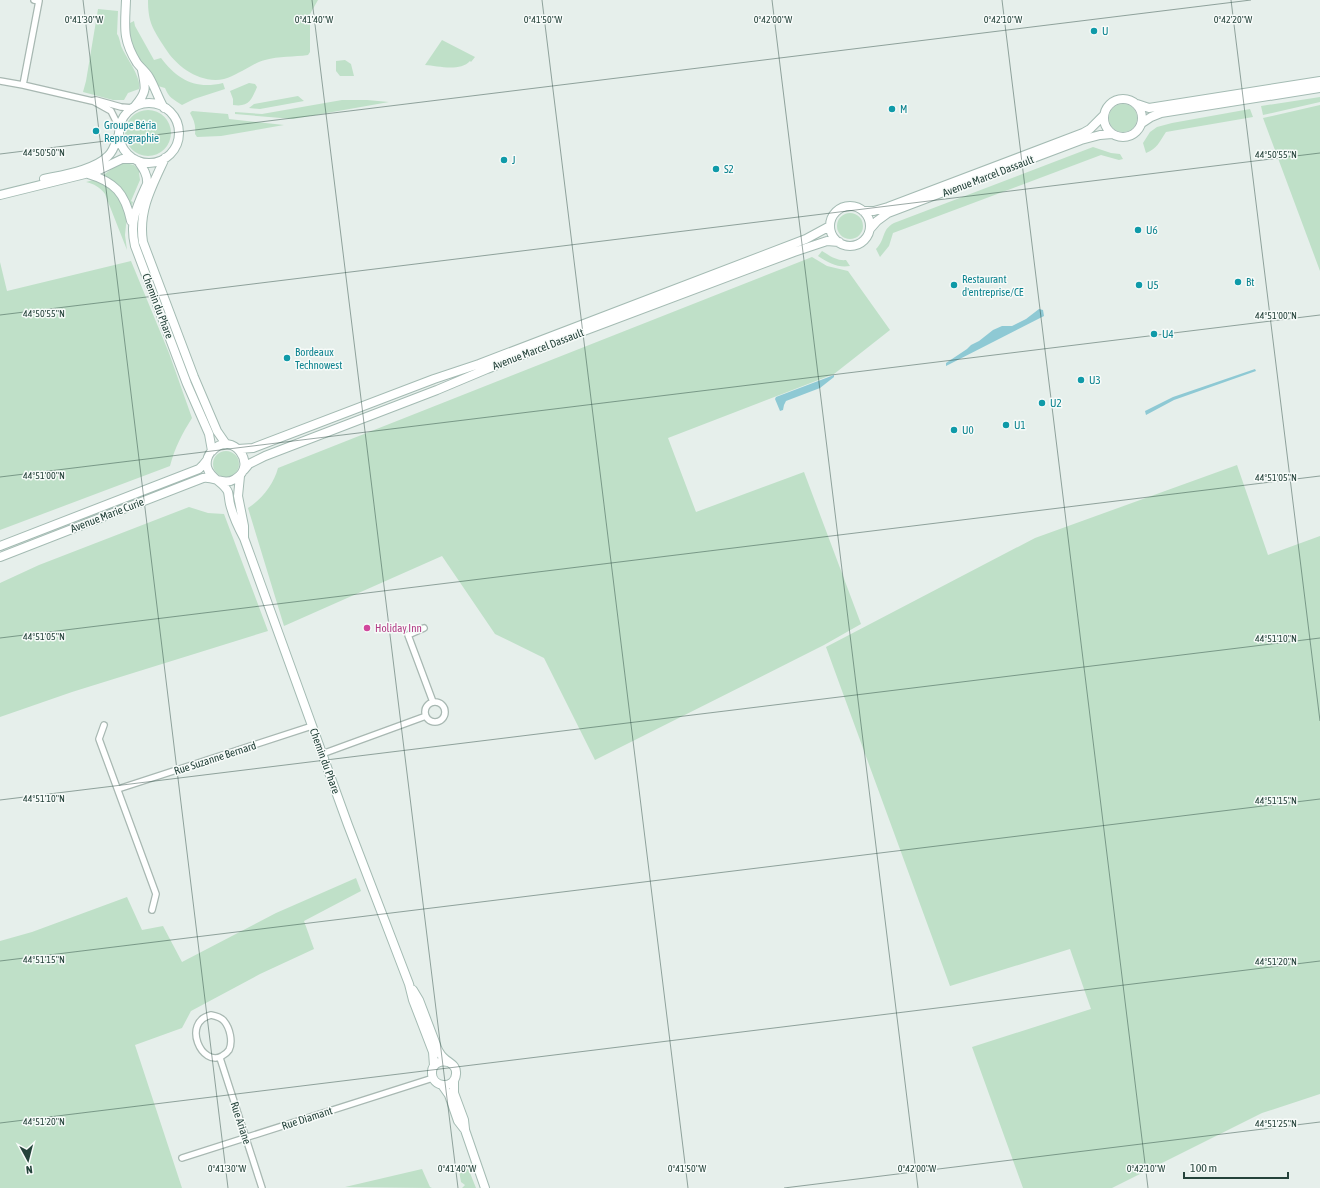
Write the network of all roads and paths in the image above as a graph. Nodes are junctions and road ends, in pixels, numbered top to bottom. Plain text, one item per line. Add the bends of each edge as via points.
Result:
1 (34, 0) edge
2 (126, 0) edge
3 (142, 70) junction
4 (0, 81) edge
5 (1320, 81) edge
6 (23, 85) junction
7 (1320, 88) edge
8 (92, 101) junction
9 (1137, 104) junction
10 (134, 107) junction
11 (164, 108) junction
12 (1104, 115) junction
13 (1142, 123) junction
14 (119, 130) junction
15 (1112, 134) junction
16 (165, 158) junction
17 (136, 160) junction
18 (87, 174) junction
19 (0, 190) edge
20 (0, 195) edge
21 (863, 211) junction
22 (132, 225) junction
23 (830, 226) junction
24 (870, 229) junction
25 (839, 242) junction
26 (226, 444) junction
27 (238, 449) junction
28 (212, 451) junction
29 (207, 460) junction
30 (242, 473) junction
31 (215, 478) junction
32 (244, 538) junction
33 (0, 546) edge
34 (0, 557) edge
35 (424, 628) dead end
36 (433, 702) junction
37 (426, 716) junction
38 (104, 725) dead end
39 (312, 726) junction
40 (322, 754) junction
41 (118, 789) junction
42 (152, 910) dead end
43 (409, 984) junction
44 (220, 1058) junction
45 (448, 1062) junction
46 (434, 1066) junction
47 (433, 1078) junction
48 (454, 1080) junction
49 (442, 1085) junction
50 (465, 1130) junction
51 (246, 1138) junction
52 (182, 1158) dead end
53 (262, 1188) edge
54 (485, 1188) edge

1 - 6 street via 39,1
2 - 3 main road via 126,39
3 - 10 main road via 145,91
3 - 11 main road via 152,82
4 - 6 street
5 - 9 main road via 1148,108
6 - 8 street
7 - 13 main road via 1161,113
8 - 10 street
8 - 14 street via 111,111
9 - 12 main road via 1127,99 1117,100 1108,106
9 - 13 main road via 1142,113
10 - 11 main road via 150,103
10 - 14 main road via 124,116
11 - 16 main road via 176,120 179,136 172,152
12 - 15 main road via 1105,126
12 - 21 main road, Avenue Marcel Dassault via 1083,133 874,212
13 - 15 main road via 1138,131 1127,137
14 - 17 main road via 121,144
14 - 19 main road via 109,155 102,162
15 - 24 main road, Avenue Marcel Dassault via 1081,140 888,213
16 - 17 main road via 152,163
16 - 26 main road, Chemin du Phare via 142,214 142,242 197,384 217,431
17 - 18 main road via 122,159
17 - 22 main road, Chemin du Phare via 145,171 147,179
18 - 20 main road
18 - 22 main road via 112,184 120,192 128,206
21 - 23 main road via 851,206 841,208 833,216
21 - 24 main road via 870,223
22 - 28 main road, Chemin du Phare via 137,251 209,434
23 - 25 main road via 831,232
23 - 27 main road, Avenue Marcel Dassault via 806,239 487,361 253,448
24 - 25 main road via 860,243 849,246
25 - 30 main road, Avenue Marcel Dassault via 827,241 794,252 588,329 265,456 249,464
26 - 27 main road
26 - 28 main road
27 - 30 main road via 245,461
28 - 29 main road
29 - 31 main road via 208,468
29 - 33 main road, Avenue Marie Curie via 199,469
30 - 31 main road via 228,482
30 - 32 main road, Chemin du Phare via 238,491
31 - 32 main road, Chemin du Phare via 227,491 238,528
31 - 34 main road, Avenue Marie Curie via 203,478
32 - 39 main road, Chemin du Phare
35 - 36 street via 408,635
36 - 37 street via 427,707
36 - 37 street via 443,706 445,715 441,720 434,722
37 - 40 street
38 - 41 street via 99,739
39 - 40 main road, Chemin du Phare
39 - 41 street, Rue Suzanne Bernard
40 - 43 main road, Chemin du Phare
41 - 42 street via 156,894
43 - 45 main road, Chemin du Phare via 419,1000 438,1050
43 - 46 main road, Chemin du Phare via 433,1052
44 - 44 street via 207,1056 198,1043 196,1029 198,1023 206,1016 221,1018 228,1026 231,1046 228,1053
44 - 51 street, Rue Ariane
45 - 46 main road via 440,1062
45 - 48 main road via 456,1069
46 - 47 main road
47 - 49 main road
47 - 51 street, Rue Diamant
48 - 49 main road
48 - 50 main road via 454,1093
49 - 50 main road via 449,1095 458,1121
50 - 54 main road
51 - 52 street, Rue Diamant
51 - 53 street, Rue Ariane

